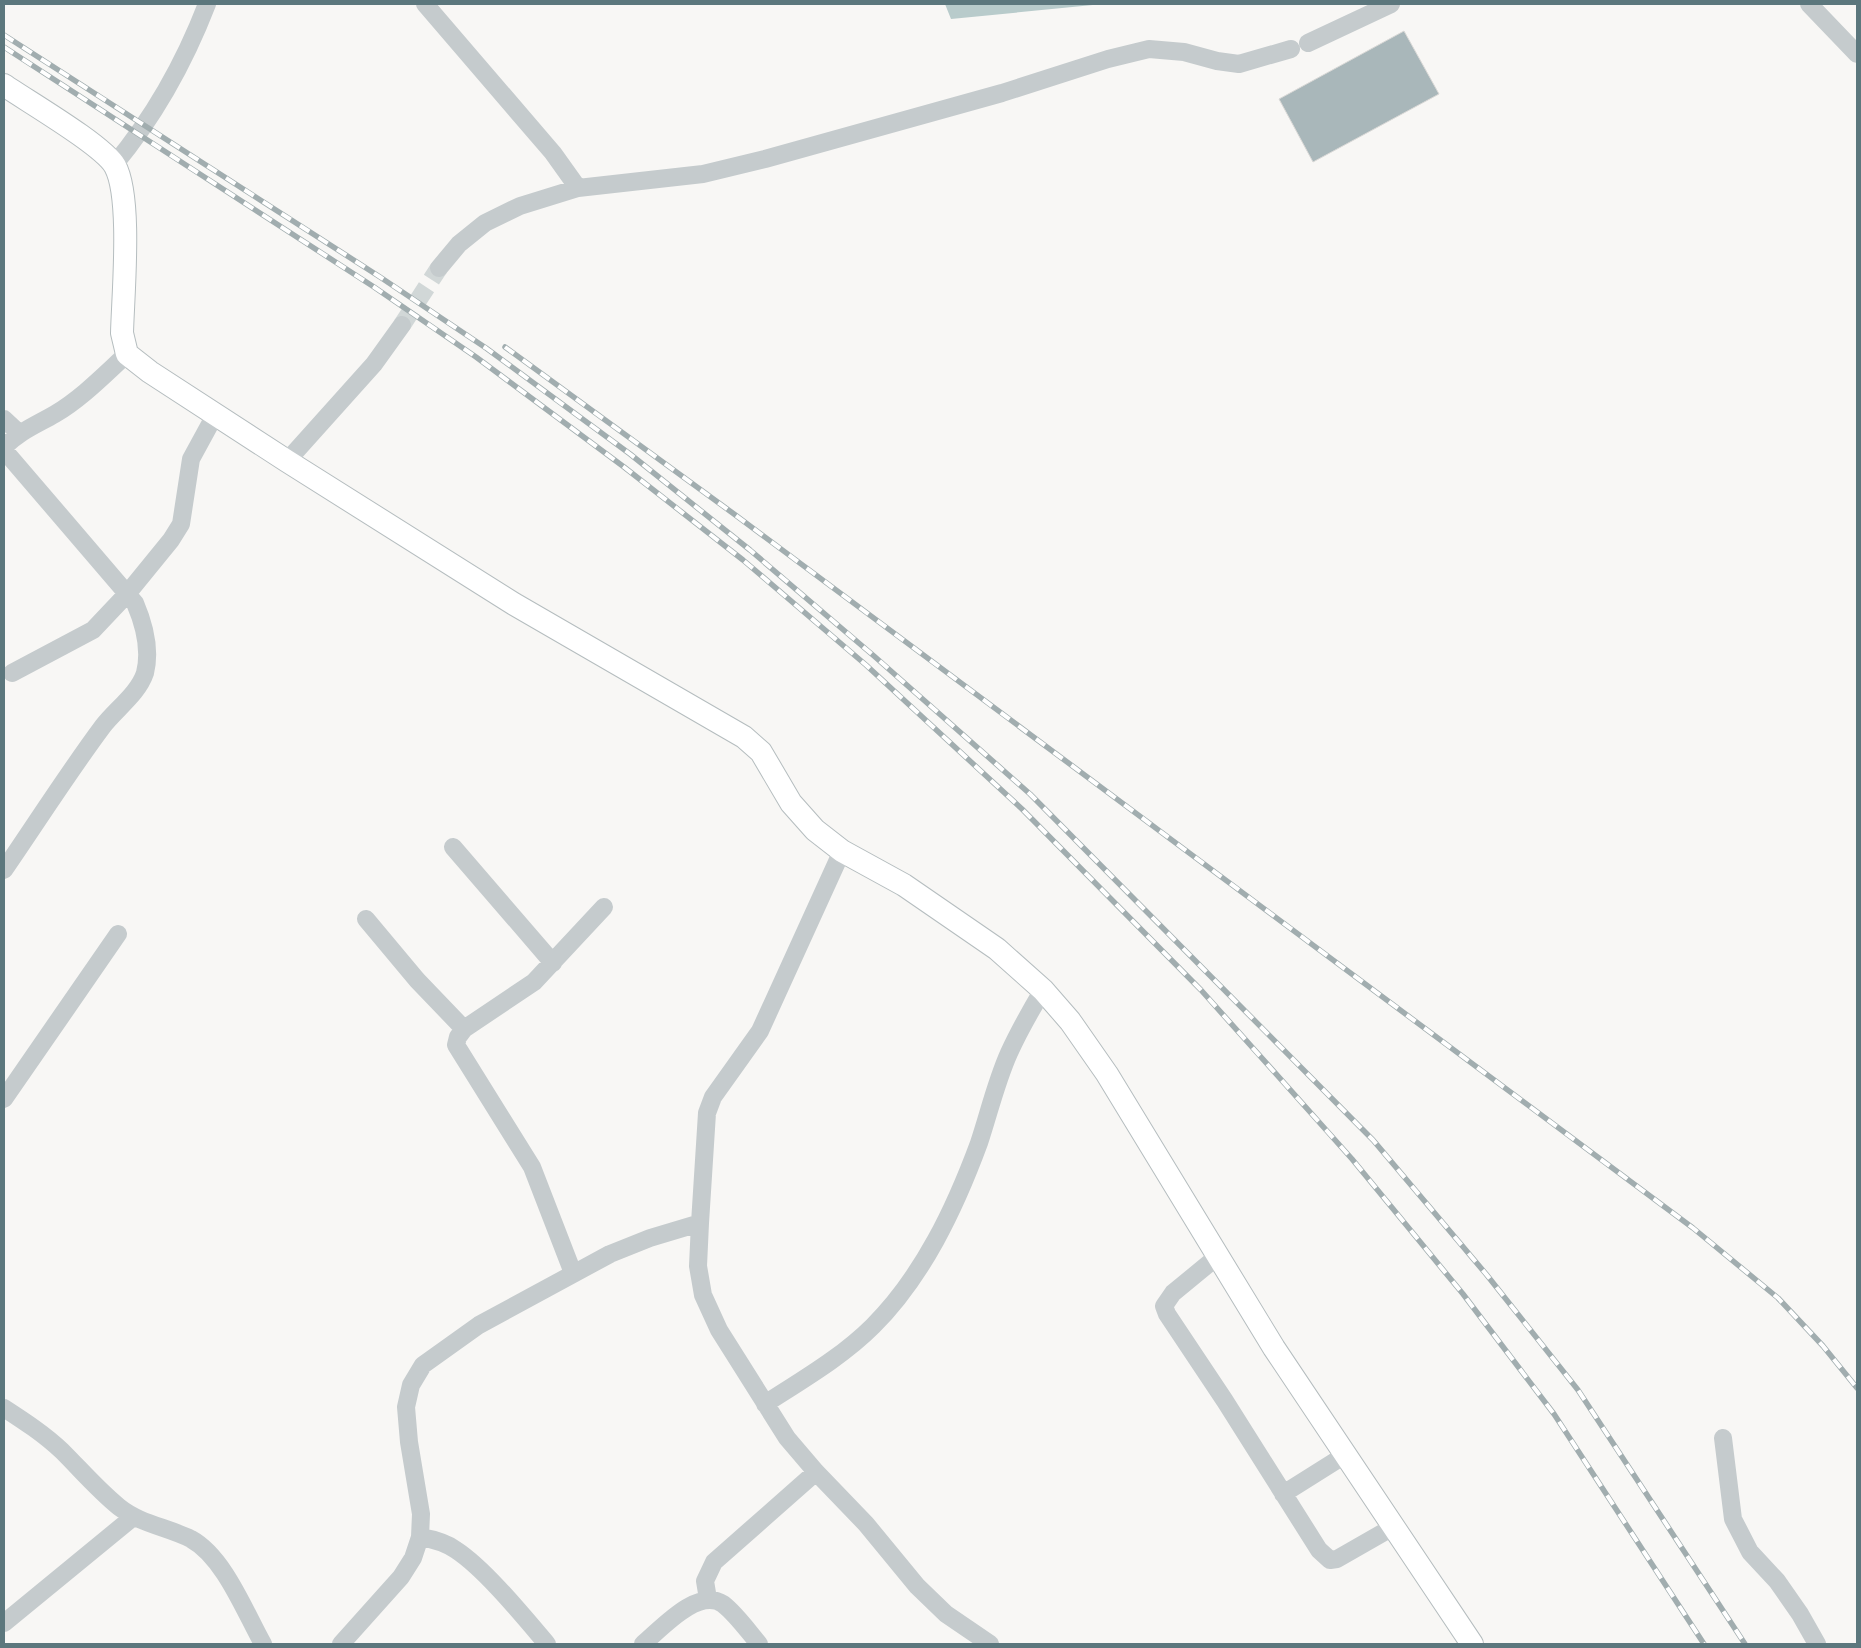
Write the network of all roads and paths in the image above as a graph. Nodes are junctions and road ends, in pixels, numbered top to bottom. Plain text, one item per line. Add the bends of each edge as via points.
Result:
1 (208, 4) edge
2 (424, 4) edge
3 (1391, 4) edge
4 (1810, 4) edge
5 (1857, 54) edge
6 (4, 85) edge
7 (114, 165) junction
8 (578, 188) junction
9 (439, 268) tunnel mouth
10 (402, 325) tunnel mouth
11 (127, 354) junction
12 (215, 415) junction
13 (4, 419) edge
14 (19, 433) junction
15 (4, 449) edge
16 (286, 461) junction
17 (128, 594) junction
18 (12, 673) dead end
19 (453, 847) dead end
20 (842, 851) junction
21 (4, 870) edge
22 (604, 907) dead end
23 (366, 919) dead end
24 (118, 934) dead end
25 (553, 963) junction
26 (1043, 990) junction
27 (464, 1029) junction
28 (4, 1099) edge
29 (700, 1223) junction
30 (1218, 1256) junction
31 (573, 1273) junction
32 (766, 1404) junction
33 (4, 1408) edge
34 (1723, 1438) dead end
35 (1345, 1455) junction
36 (816, 1472) junction
37 (1283, 1494) junction
38 (132, 1518) junction
39 (1393, 1527) junction
40 (420, 1538) junction
41 (708, 1599) junction
42 (4, 1623) edge
43 (263, 1644) edge
44 (341, 1644) edge
45 (547, 1644) edge
46 (643, 1644) edge
47 (759, 1644) edge
48 (990, 1644) edge
49 (1472, 1644) edge
50 (1817, 1644) edge

1 - 7 street via 144,127
2 - 8 street via 553,153
3 - 8 street via 1300,46 1239,64 1184,52 1149,49 756,161 702,174
4 - 5 street
6 - 7 main road via 94,146
7 - 11 main road via 123,190 122,333
8 - 9 street via 520,206 485,222 459,244
10 - 16 street via 368,371
11 - 12 main road
11 - 14 street via 89,389 56,413
12 - 16 main road
12 - 17 street via 191,459 180,524
13 - 14 street
14 - 15 street
15 - 17 street
16 - 20 main road via 514,604 744,737 761,752 791,803 815,830
17 - 18 street via 93,630
17 - 21 street via 143,622 148,653 144,674 134,691 95,736
19 - 25 street
20 - 26 main road via 904,885 957,921 997,949
20 - 29 street via 760,1030 710,1105
22 - 25 street
23 - 27 street
24 - 28 street
25 - 27 street via 520,993
26 - 30 main road via 1070,1021 1107,1074
26 - 32 street via 1009,1054 957,1196 934,1243 902,1292 873,1326 828,1362
27 - 31 street via 456,1045 460,1054 532,1167
29 - 31 street via 650,1238
29 - 32 street via 698,1266 703,1295 719,1330
30 - 35 main road
30 - 37 street via 1173,1293 1164,1306
31 - 40 street via 444,1348 423,1366 411,1385 406,1407 421,1514
32 - 36 street
33 - 38 street via 62,1451 100,1492
34 - 50 street via 1732,1519 1750,1552 1777,1581
35 - 37 street
35 - 39 main road
36 - 41 street via 714,1562 705,1581
36 - 48 street via 946,1614
37 - 39 street via 1318,1550 1330,1560 1337,1560
38 - 42 street
38 - 43 street via 172,1531 204,1547 218,1562
39 - 49 main road
40 - 44 street via 401,1577
40 - 45 street via 455,1549 481,1572
41 - 46 street via 694,1602
41 - 47 street via 722,1604

